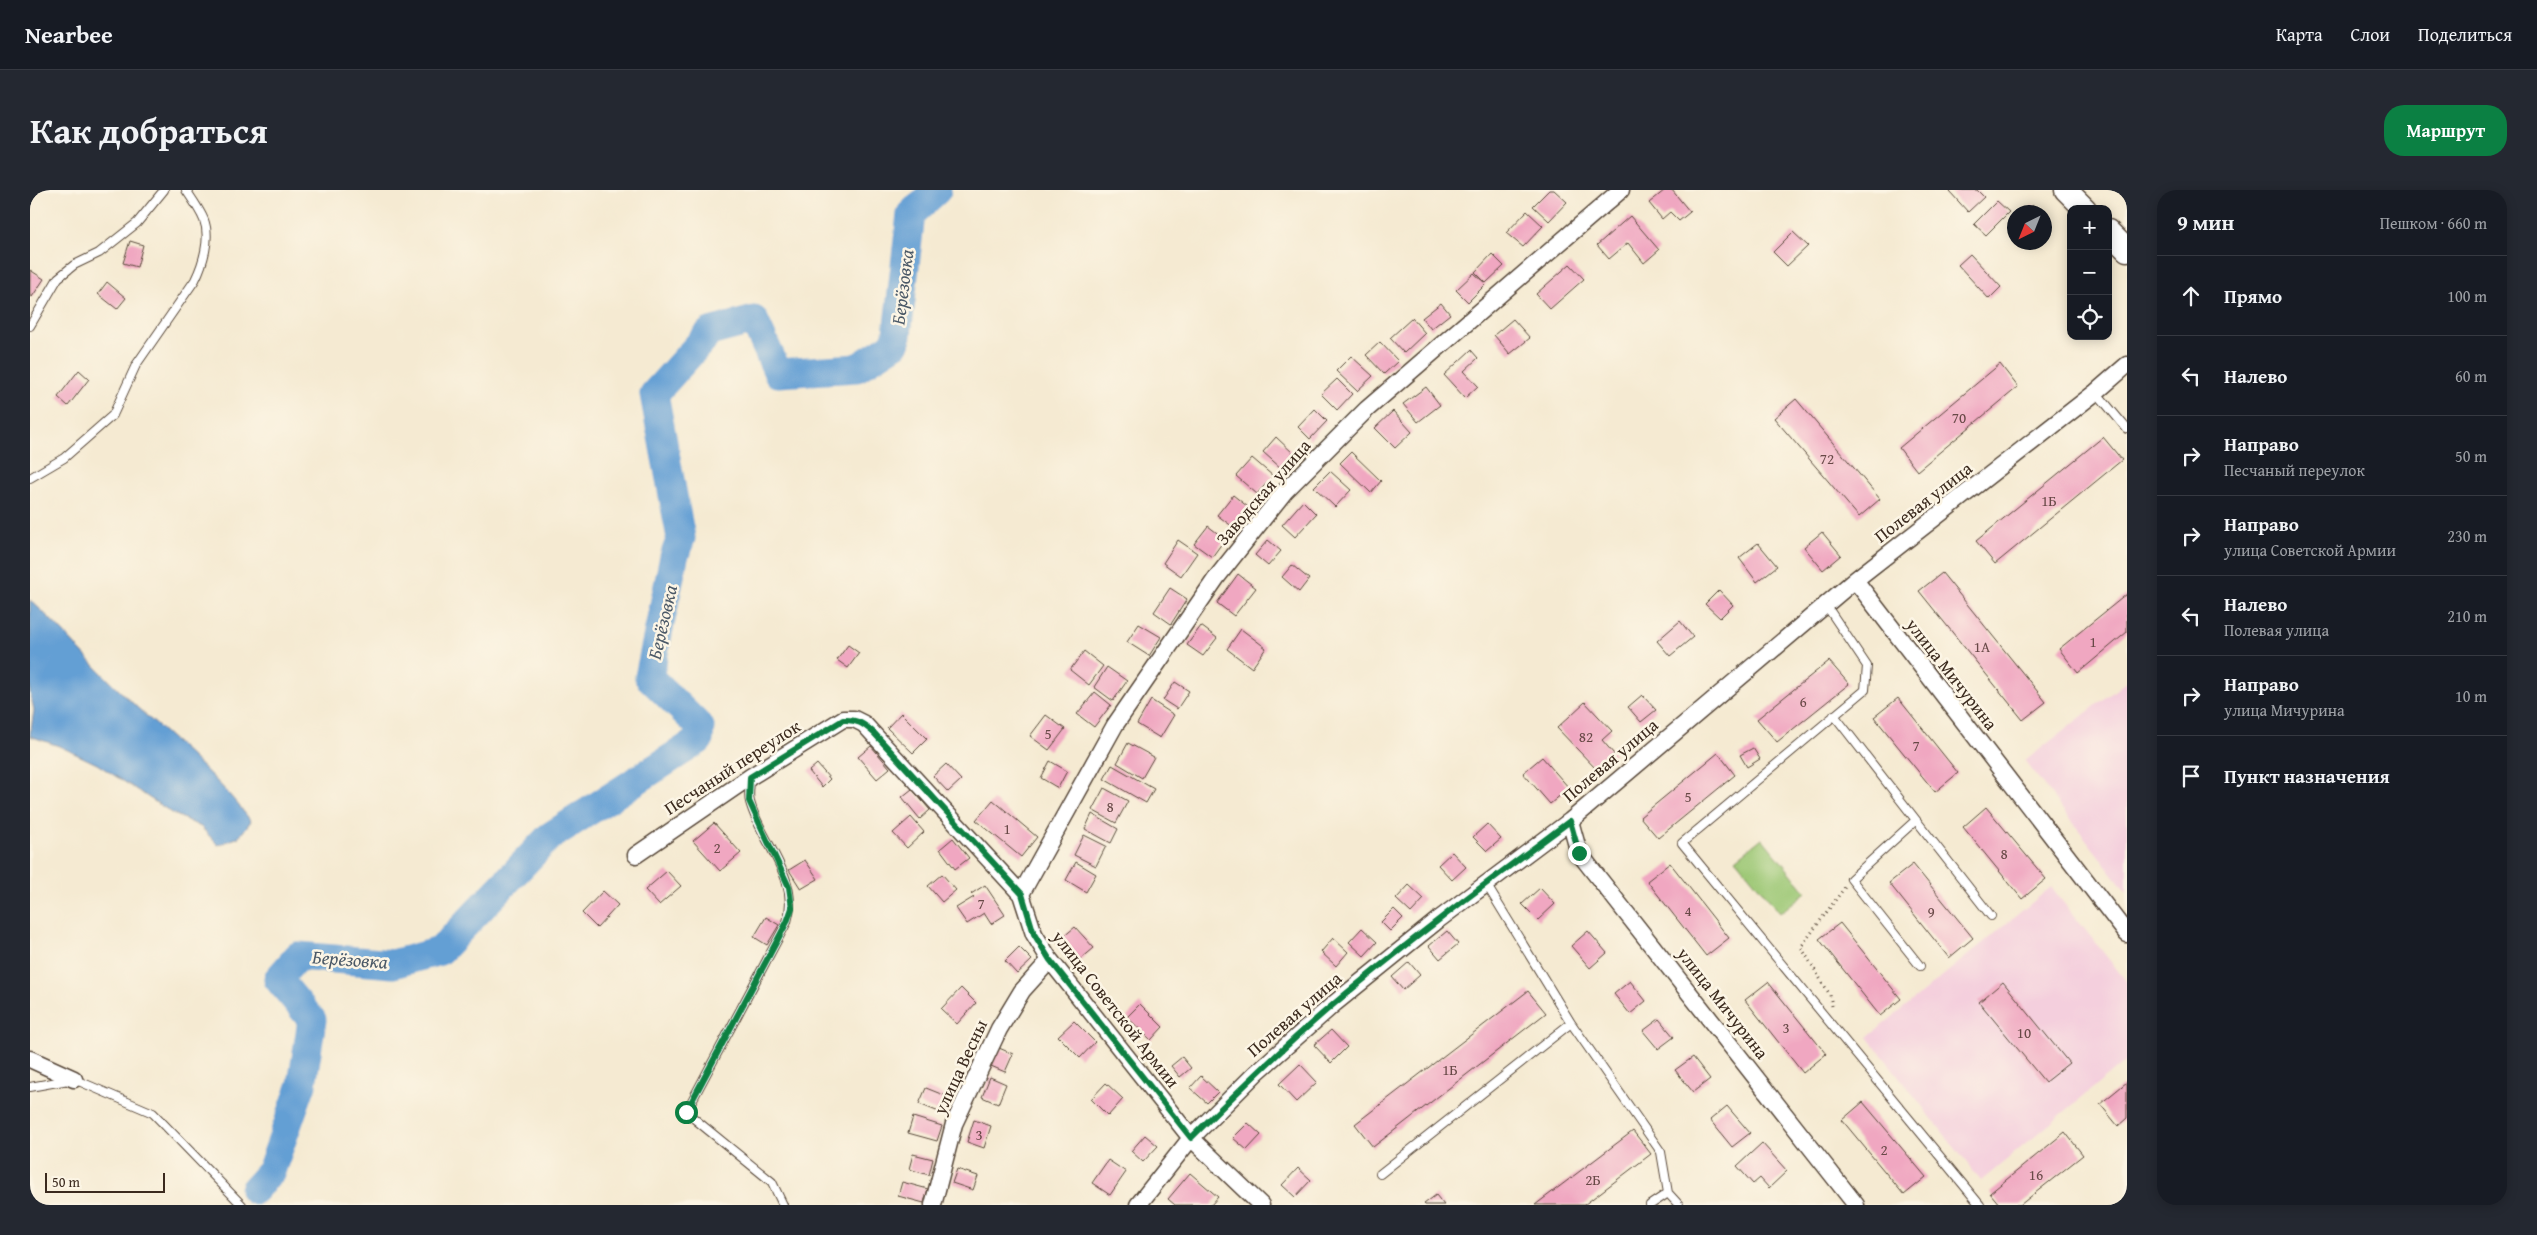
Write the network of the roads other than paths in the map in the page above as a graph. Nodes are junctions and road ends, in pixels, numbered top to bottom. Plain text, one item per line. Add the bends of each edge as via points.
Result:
1 (164, 190) edge
2 (186, 190) edge
3 (1621, 190) edge
4 (2066, 190) edge
5 (2082, 205) edge
6 (2112, 235) edge
7 (2127, 250) edge
8 (30, 326) edge
9 (2127, 365) edge
10 (2096, 392) junction
11 (2127, 429) edge
12 (30, 478) edge
13 (1855, 580) junction
14 (1826, 604) junction
15 (1834, 715) junction
16 (854, 719) joint
17 (750, 777) junction
18 (1916, 820) junction
19 (1570, 821) junction
20 (636, 855) dead end
21 (1486, 884) junction
22 (1022, 894) junction
23 (1991, 916) dead end
24 (2127, 934) edge
25 (1050, 960) junction
26 (1920, 966) dead end
27 (1571, 1023) junction
28 (30, 1059) edge
29 (74, 1079) junction
30 (30, 1087) edge
31 (1191, 1138) junction
32 (1380, 1174) dead end
33 (1668, 1193) junction
34 (242, 1205) edge
35 (783, 1205) edge
36 (933, 1205) edge
37 (1138, 1205) edge
38 (1261, 1205) edge
39 (1650, 1205) edge
40 (1679, 1205) edge
41 (1856, 1205) edge
42 (1980, 1205) edge

1 - 8 lane via 137,223 58,278
2 - 12 lane via 204,219 207,233 201,267 194,280 136,365 113,415 64,458
3 - 22 street, Заводская улица via 1367,409 1285,491 1217,577 1116,725
4 - 5 main road
6 - 7 main road
9 - 10 street, Полевая улица
10 - 11 lane
10 - 13 street, Полевая улица
13 - 14 street, Полевая улица
13 - 24 street, улица Мичурина
14 - 15 lane via 1867,666 1865,690
14 - 19 street, Полевая улица
15 - 18 lane
15 - 42 lane via 1682,843
16 - 17 street, Песчаный переулок via 843,720
16 - 22 street, улица Советской Армии via 874,733
17 - 20 street, Песчаный переулок
17 - 35 lane via 749,801 789,887 792,908 686,1112 772,1182
18 - 23 lane
18 - 26 lane via 1851,879
19 - 21 street, Полевая улица
19 - 41 street, улица Мичурина via 1579,853
21 - 27 lane
21 - 31 street, Полевая улица via 1335,1003 1256,1073
22 - 25 street, улица Советской Армии via 1034,934
25 - 31 street, улица Советской Армии
25 - 36 street, улица Весны via 1022,991 999,1029 954,1124
27 - 32 lane
27 - 33 lane via 1661,1152
28 - 29 street
29 - 30 lane
29 - 34 lane via 153,1113
31 - 37 street, Полевая улица
31 - 38 street, улица Советской Армии
33 - 39 lane
33 - 40 lane

